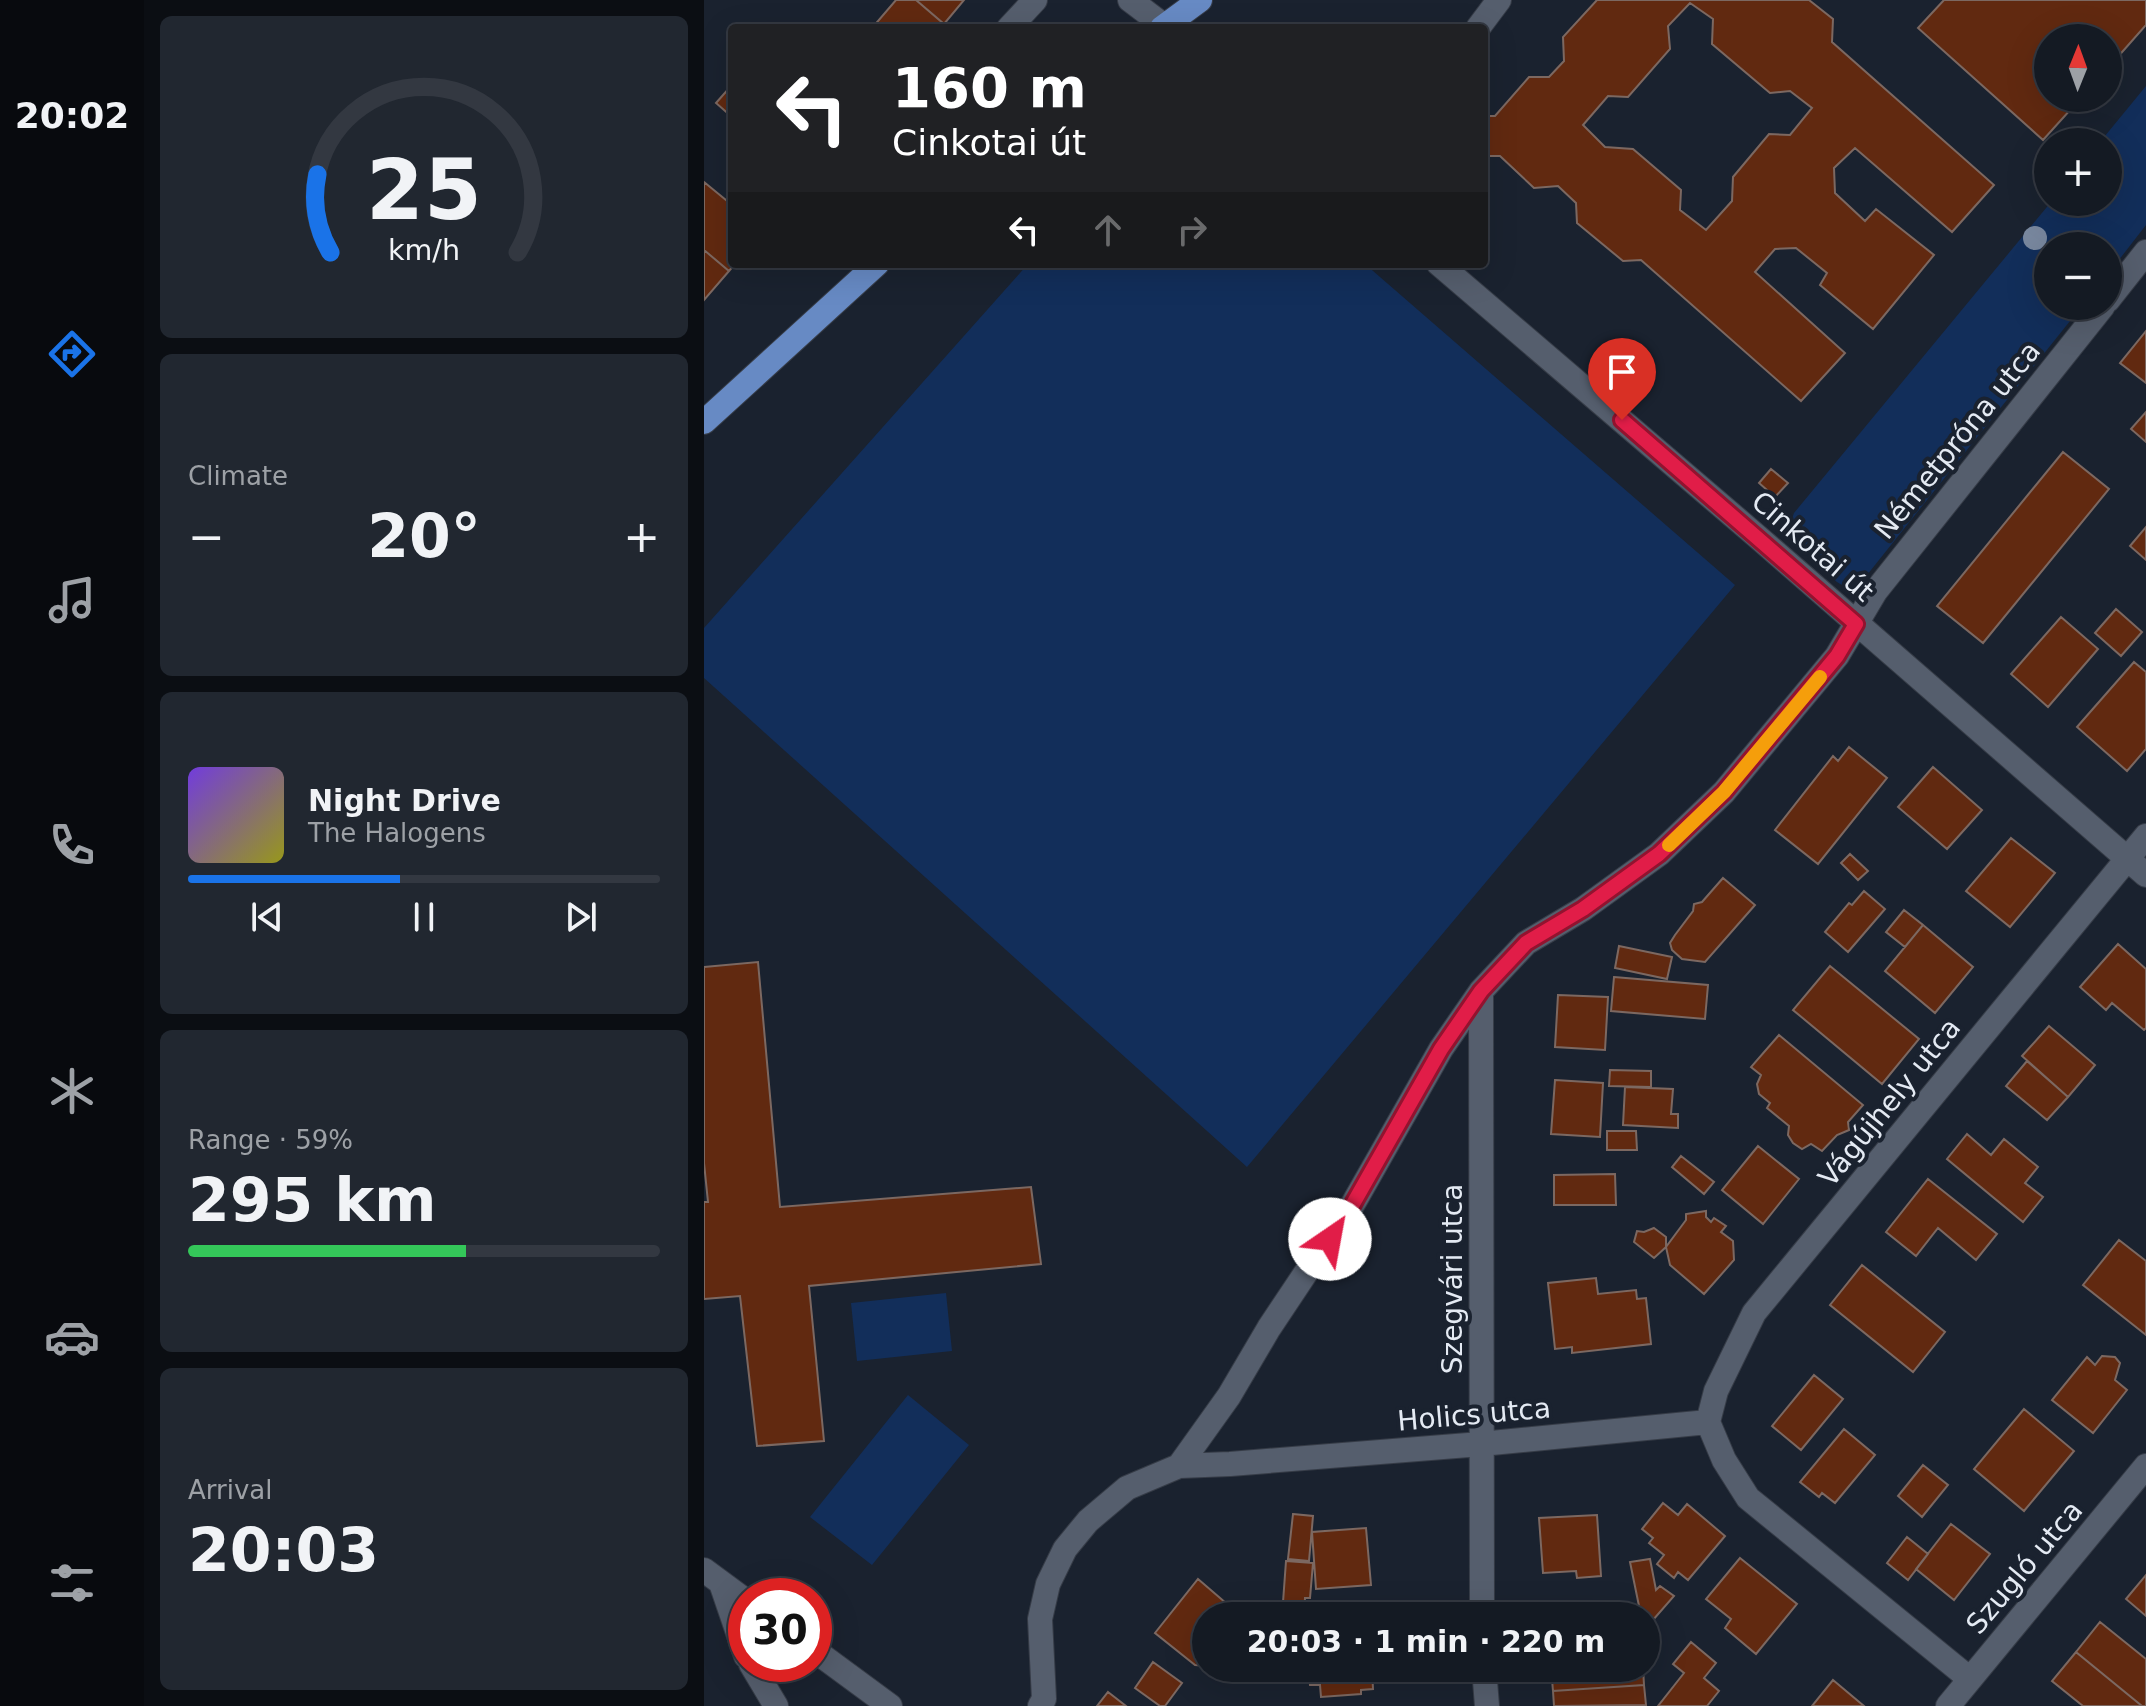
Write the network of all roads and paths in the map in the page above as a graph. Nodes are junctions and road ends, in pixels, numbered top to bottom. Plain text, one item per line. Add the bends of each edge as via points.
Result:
1 (1035, 0) edge
2 (1130, 0) edge
3 (1200, 0) edge
4 (1499, 0) edge
5 (1013, 24) edge
6 (1160, 24) edge
7 (1168, 24) edge
8 (1481, 24) edge
9 (2146, 252) edge
10 (873, 268) edge
11 (1444, 268) edge
12 (2122, 282) edge
13 (2092, 320) edge
14 (704, 422) edge
15 (1856, 624) junction
16 (2146, 836) edge
17 (2137, 867) edge
18 (1481, 991) junction
19 (1708, 1422) junction
20 (1481, 1444) junction
21 (1179, 1466) junction
22 (2146, 1466) edge
23 (712, 1577) edge
24 (1482, 1602) edge
25 (728, 1614) edge
26 (832, 1663) edge
27 (1970, 1679) junction
28 (762, 1682) edge
29 (1485, 1682) edge
30 (776, 1706) edge
31 (890, 1706) edge
32 (1040, 1706) edge
33 (1487, 1706) edge
34 (1948, 1706) edge

1 - 5 street
2 - 6 street
3 - 7 main road
4 - 8 street
9 - 12 street
10 - 14 main road
11 - 15 street, Cinkotai út
13 - 15 street, Németpróna utca via 1875,592
15 - 17 street, Cinkotai út
15 - 18 street, Németpróna utca via 1837,656 1724,792 1659,854 1526,943
16 - 17 street, Vágújhely utca
17 - 19 street, Vágújhely utca via 1754,1313 1716,1391
18 - 20 street, Szegvári utca
18 - 21 street, Németpróna utca via 1441,1049 1341,1225
19 - 20 street, Holics utca
19 - 27 street via 1748,1498
20 - 21 street, Holics utca
20 - 24 street, Szegvári utca
21 - 32 street, Holics utca via 1127,1488 1065,1549 1048,1584 1040,1619
22 - 27 street, Szugló utca
23 - 25 street
26 - 31 street
27 - 34 street, Szugló utca
28 - 30 street
29 - 33 street

